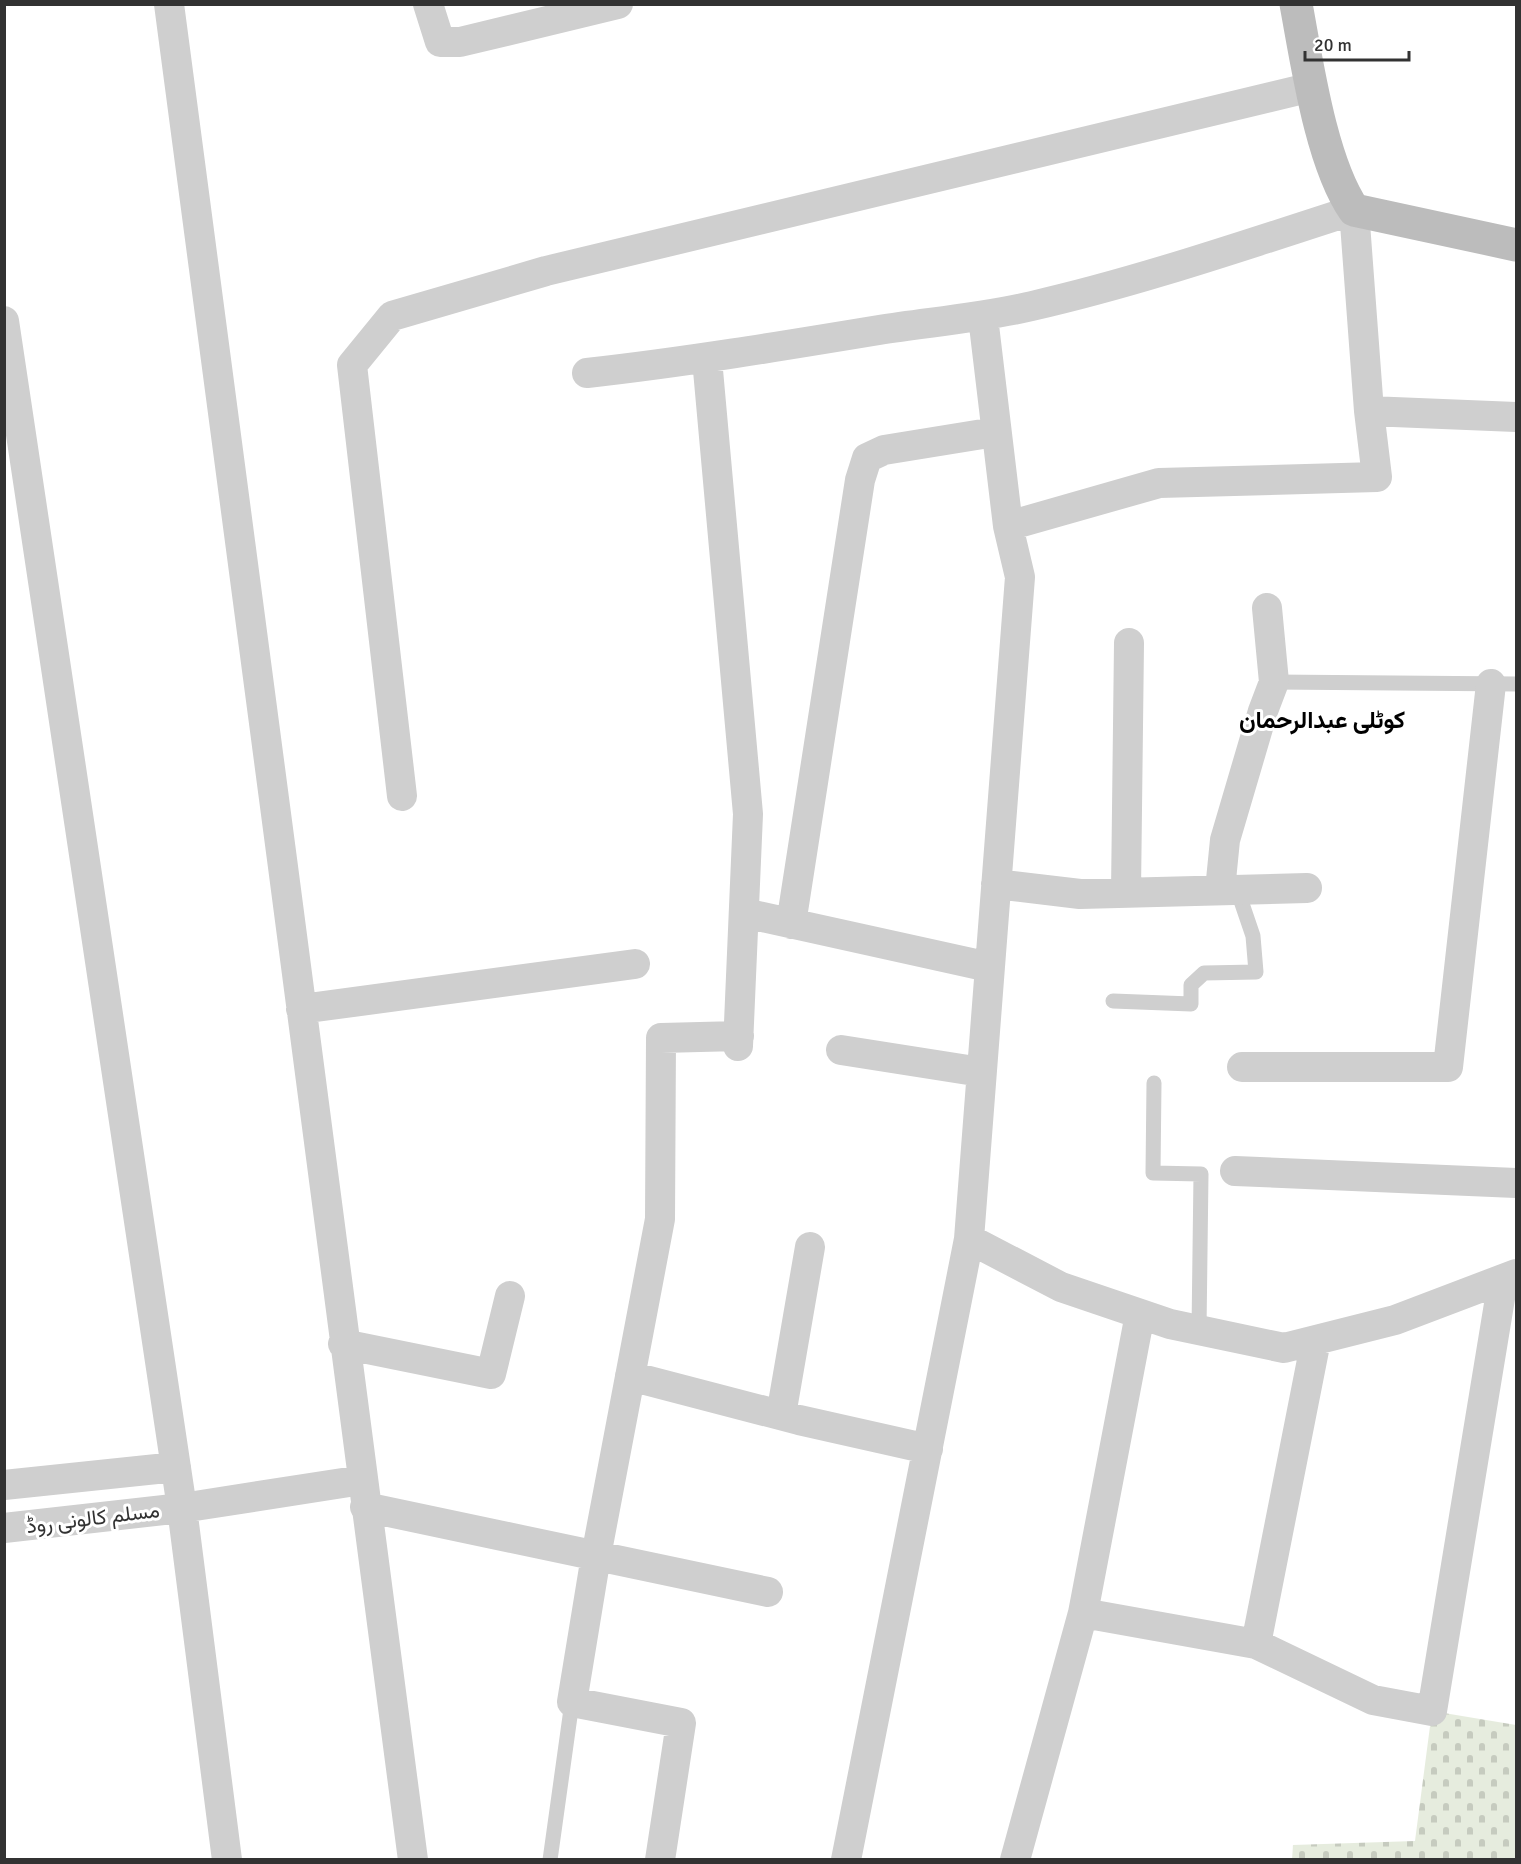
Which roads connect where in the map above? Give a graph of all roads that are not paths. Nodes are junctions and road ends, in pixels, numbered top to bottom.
1 (170, 4) edge
2 (428, 4) edge
3 (618, 4) edge
4 (1296, 4) edge
5 (1312, 87) junction
6 (1354, 210) junction
7 (1516, 245) edge
8 (983, 317) junction
9 (4, 321) edge
10 (707, 359) junction
11 (587, 373) dead end
12 (1369, 411) junction
13 (1516, 417) edge
14 (995, 432) junction
15 (1008, 526) junction
16 (1267, 608) dead end
17 (1129, 643) dead end
18 (1274, 682) junction
19 (1504, 684) edge
20 (402, 796) dead end
21 (996, 884) junction
22 (1307, 888) dead end
23 (1228, 890) junction
24 (1126, 892) junction
25 (744, 913) junction
26 (791, 924) junction
27 (635, 963) dead end
28 (989, 967) junction
29 (1113, 1001) dead end
30 (301, 1009) junction
31 (841, 1050) dead end
32 (1242, 1067) dead end
33 (981, 1072) junction
34 (1154, 1083) dead end
35 (1235, 1171) dead end
36 (1516, 1183) edge
37 (969, 1239) junction
38 (810, 1246) dead end
39 (1510, 1277) edge
40 (510, 1296) dead end
41 (1140, 1314) junction
42 (1199, 1330) junction
43 (1316, 1340) junction
44 (343, 1344) junction
45 (630, 1376) junction
46 (781, 1415) junction
47 (927, 1449) junction
48 (176, 1467) junction
49 (4, 1485) edge
50 (363, 1494) junction
51 (182, 1508) junction
52 (4, 1528) edge
53 (596, 1556) junction
54 (768, 1592) dead end
55 (1083, 1613) junction
56 (1256, 1644) junction
57 (572, 1702) junction
58 (227, 1860) edge
59 (413, 1860) edge
60 (550, 1860) edge
61 (660, 1860) edge
62 (846, 1860) edge
63 (1015, 1860) edge

1 - 30 street
2 - 3 street
4 - 5 street
5 - 6 street
5 - 20 street
6 - 7 street
6 - 8 street
6 - 12 street
8 - 10 street
8 - 14 street
9 - 48 street
10 - 11 street
10 - 25 street
12 - 13 street
12 - 15 street
14 - 15 street
14 - 26 street
15 - 21 street
16 - 18 street
17 - 24 street
18 - 19 lane
18 - 23 street
19 - 32 street
21 - 24 street
21 - 28 street
22 - 23 street
23 - 24 street
23 - 29 lane
25 - 26 street
25 - 45 street
26 - 28 street
27 - 30 street
28 - 33 street
30 - 44 street
31 - 33 street
33 - 37 street
34 - 42 lane
35 - 36 street
37 - 41 street
37 - 47 street
38 - 46 street
39 - 43 street
39 - 56 street
40 - 44 street
41 - 42 street
41 - 55 street
42 - 43 street
43 - 56 street
44 - 50 street
45 - 46 street
45 - 53 street
46 - 47 street
47 - 62 street
48 - 49 street, مسلم کالونی روڈ
48 - 51 street
50 - 51 street, مسلم کالونی روڈ
50 - 53 street
50 - 59 street
51 - 52 street, مسلم کالونی روڈ
51 - 58 street
53 - 54 street
53 - 57 street
55 - 56 street
55 - 63 street
57 - 60 lane
57 - 61 street

